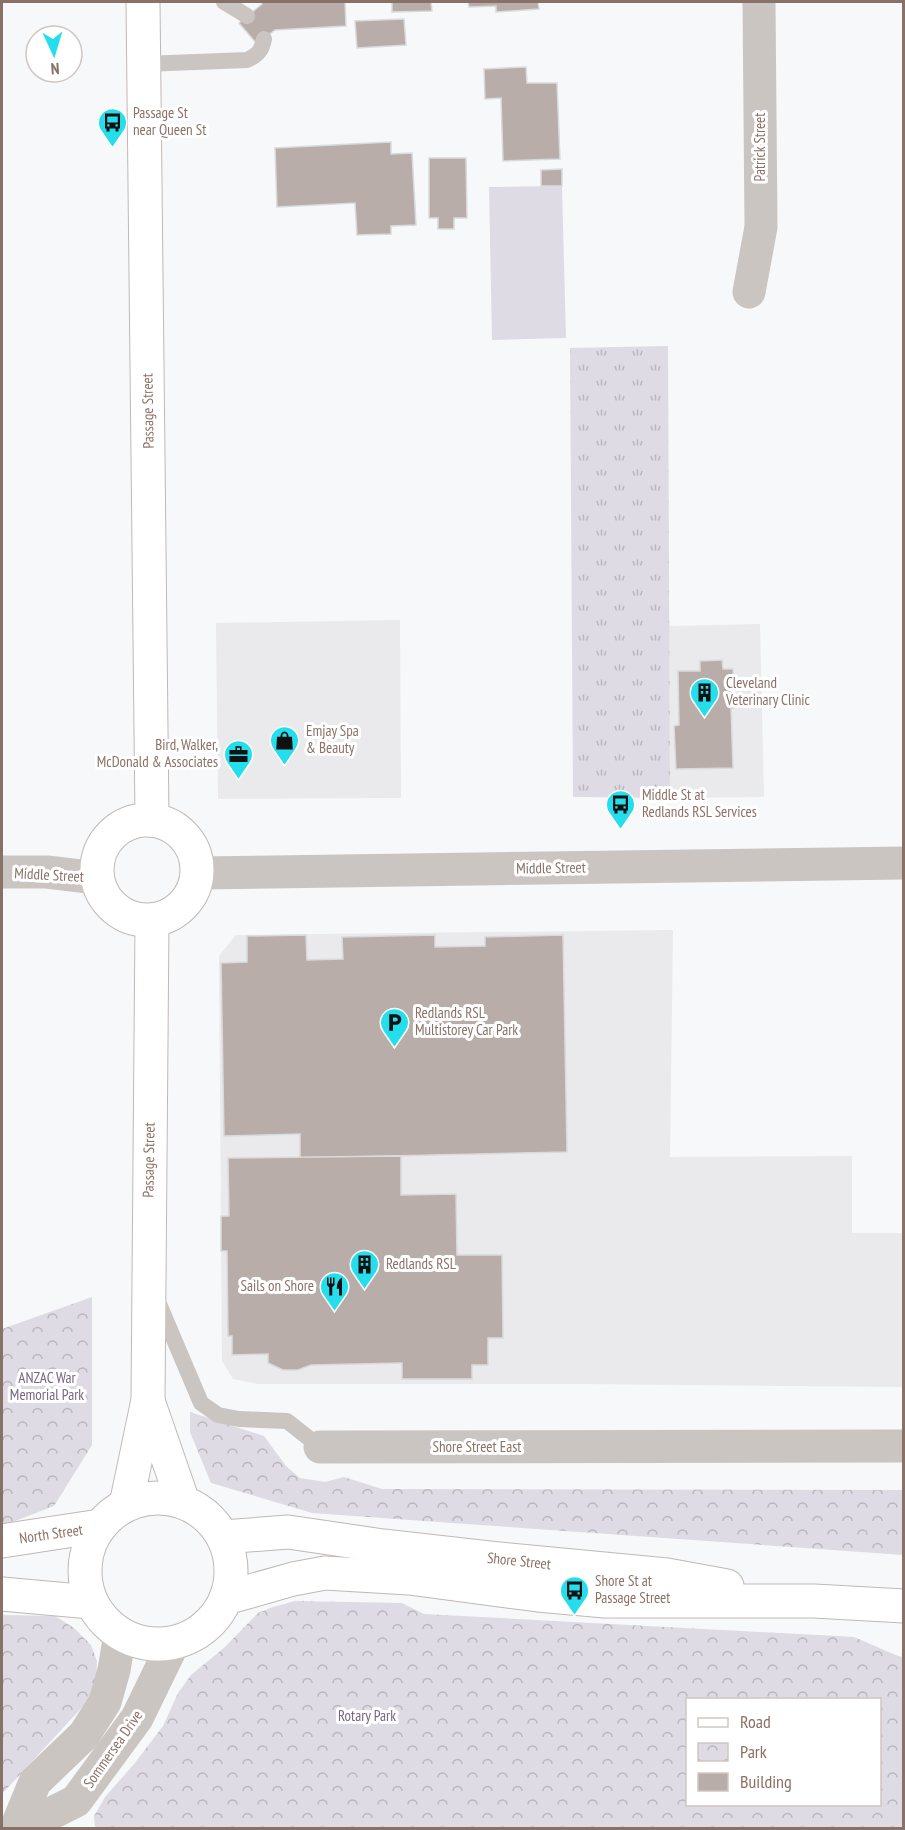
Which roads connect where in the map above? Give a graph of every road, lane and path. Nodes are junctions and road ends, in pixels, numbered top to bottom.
1 (143, 2) edge
2 (224, 2) edge
3 (759, 2) edge
4 (247, 16) dead end
5 (264, 39) dead end
6 (144, 64) junction
7 (749, 292) dead end
8 (152, 820) junction
9 (903, 863) edge
10 (2, 872) edge
11 (198, 873) junction
12 (97, 878) junction
13 (152, 921) junction
14 (148, 1277) junction
15 (148, 1400) junction
16 (903, 1446) edge
17 (320, 1447) joint
18 (183, 1502) junction
19 (126, 1505) junction
20 (100, 1526) junction
21 (223, 1537) junction
22 (2, 1541) edge
23 (2, 1594) edge
24 (226, 1598) junction
25 (814, 1601) junction
26 (91, 1602) junction
27 (903, 1606) edge
28 (120, 1634) junction
29 (174, 1642) junction
30 (16, 1828) edge
31 (22, 1828) edge

1 - 6 main road, Passage Street
2 - 4 lane
3 - 7 street, Patrick Street
5 - 6 lane
6 - 8 main road, Passage Street
8 - 11 main road
8 - 12 main road
9 - 11 street, Middle Street
10 - 12 street, Middle Street
11 - 13 main road
12 - 13 main road
13 - 14 main road, Passage Street
14 - 15 main road, Passage Street
14 - 17 lane, Shore Street East
15 - 18 main road, Passage Street
15 - 19 main road, Passage Street
16 - 17 street, Shore Street East
18 - 19 main road
18 - 21 main road
19 - 20 main road
20 - 22 main road, North Street
20 - 26 main road
21 - 24 main road
21 - 25 main road, Shore Street
23 - 26 main road
24 - 25 main road, Shore Street
24 - 29 main road
25 - 27 main road, Shore Street
26 - 28 main road
28 - 29 main road
28 - 30 street
29 - 31 street, Sommersea Drive

